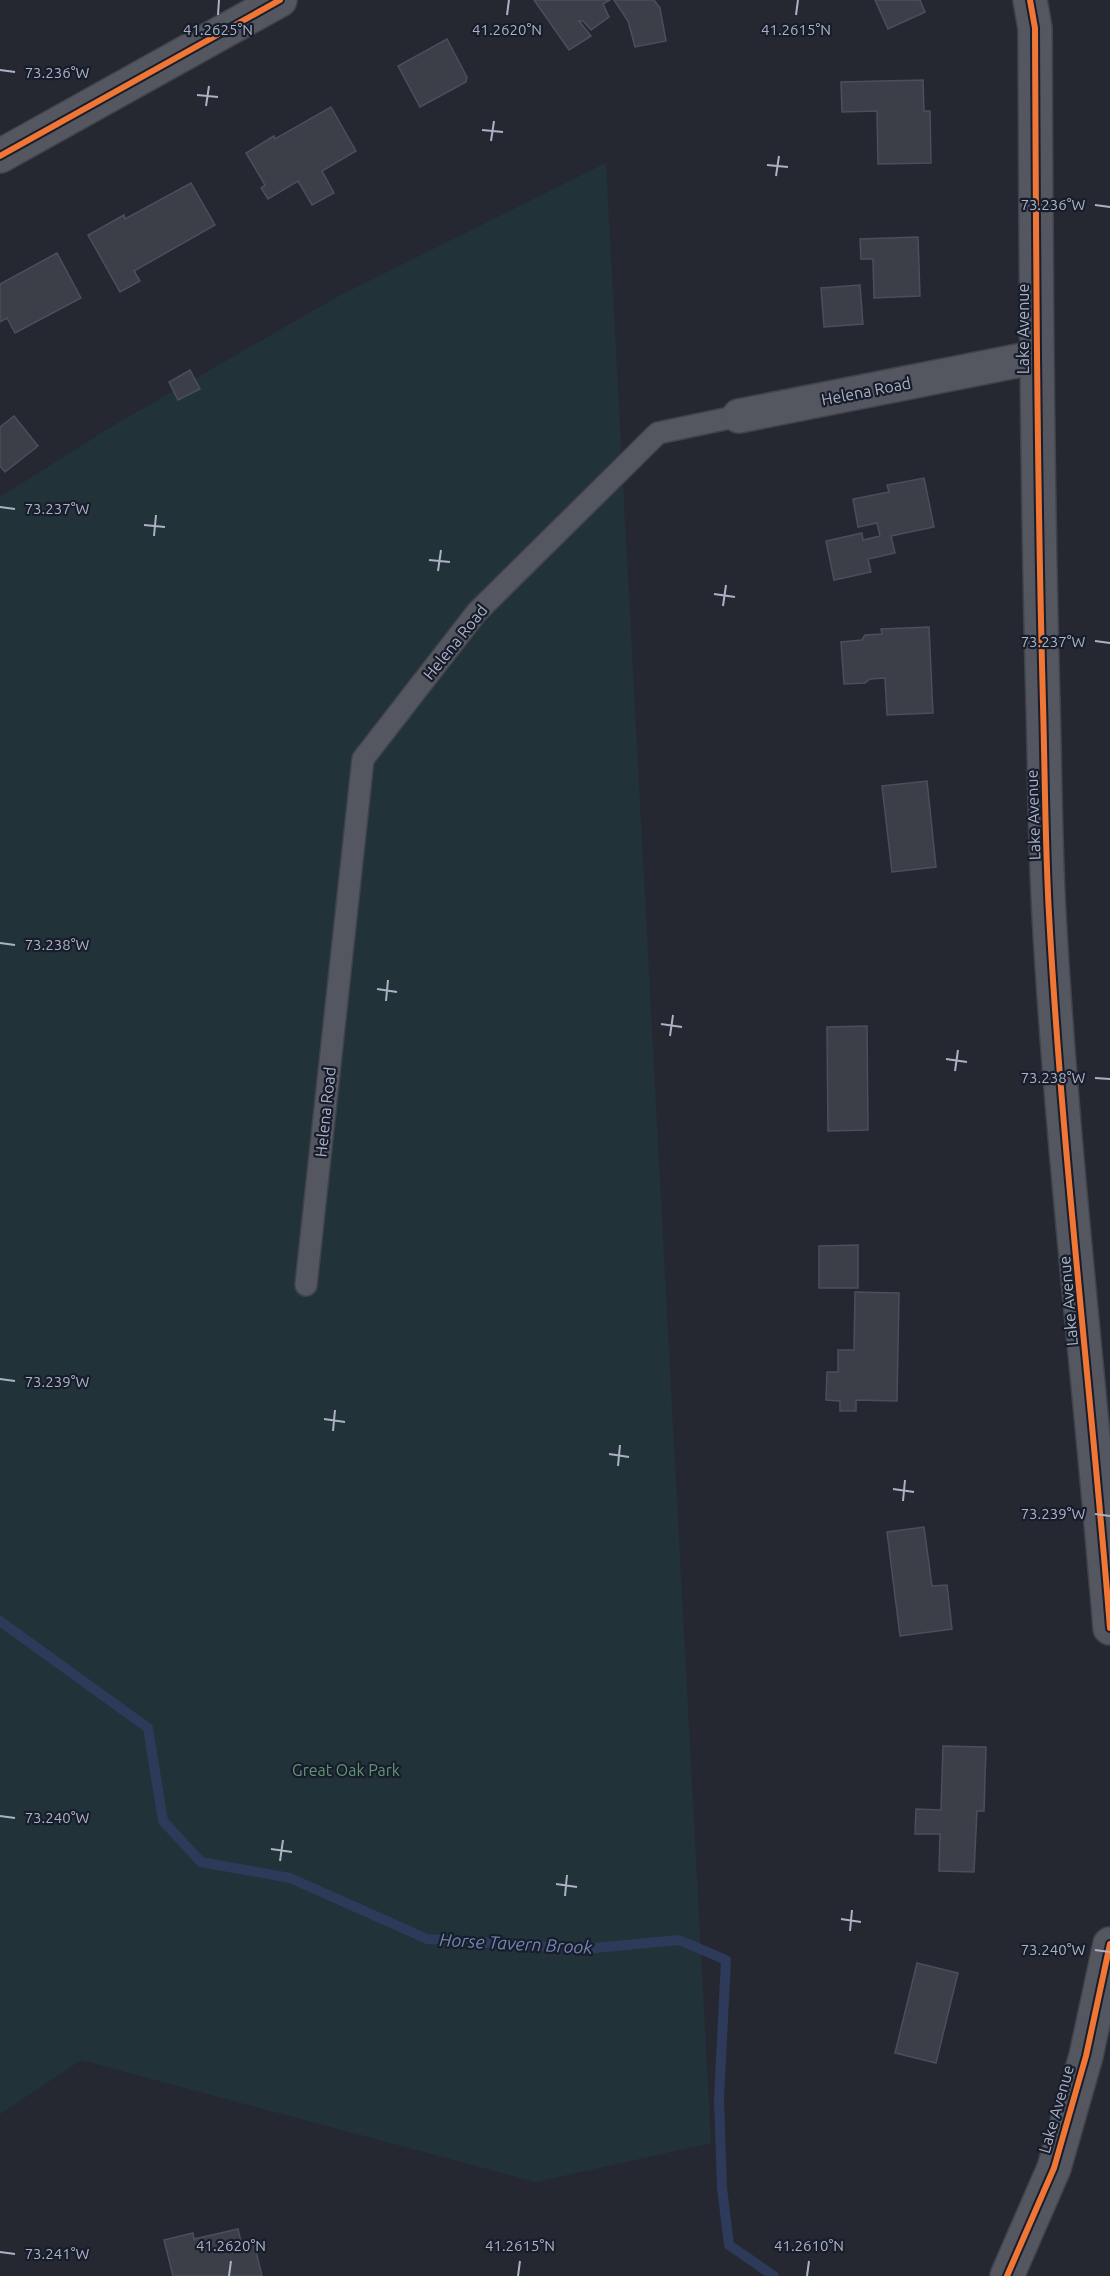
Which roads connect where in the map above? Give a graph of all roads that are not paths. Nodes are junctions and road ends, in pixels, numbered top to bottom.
1 (280, 0) edge
2 (1030, 0) edge
3 (0, 156) edge
4 (1037, 357) junction
5 (739, 416) joint
6 (306, 1285) dead end
7 (1110, 1628) edge
8 (1110, 1946) edge
9 (1007, 2276) edge

1 - 3 street
2 - 4 street, Lake Avenue
4 - 5 street, Helena Road
4 - 7 street, Lake Avenue
5 - 6 lane, Helena Road
8 - 9 street, Lake Avenue

